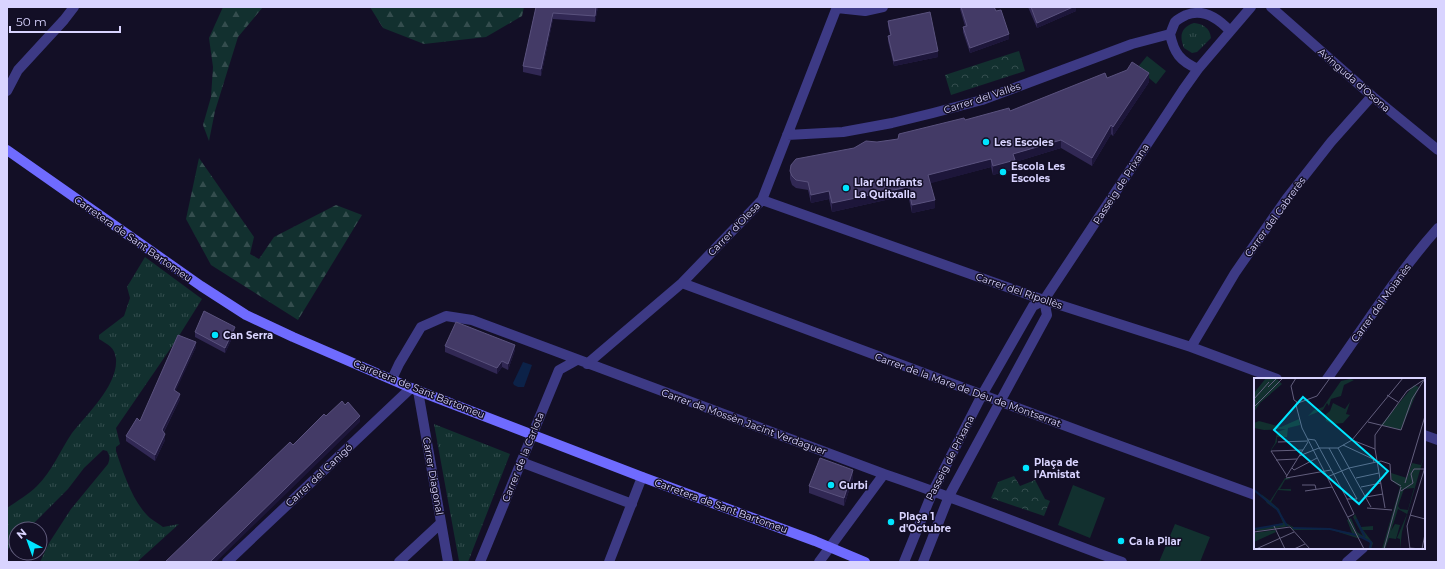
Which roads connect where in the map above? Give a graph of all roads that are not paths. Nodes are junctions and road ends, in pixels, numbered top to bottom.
1 (74, 7) edge
2 (837, 7) edge
3 (883, 7) edge
4 (1251, 7) edge
5 (1271, 7) edge
6 (1230, 31) junction
7 (1170, 34) junction
8 (1198, 69) junction
9 (18, 70) junction
10 (7, 75) edge
11 (7, 91) edge
12 (1372, 96) junction
13 (787, 135) junction
14 (7, 150) edge
15 (1438, 150) edge
16 (762, 200) junction
17 (1438, 228) edge
18 (682, 283) junction
19 (1044, 300) junction
20 (1191, 347) junction
21 (577, 360) junction
22 (587, 364) junction
23 (1275, 378) edge
24 (1328, 378) edge
25 (392, 379) junction
26 (415, 389) junction
27 (982, 395) junction
28 (1000, 401) junction
29 (532, 434) junction
30 (1425, 435) edge
31 (1438, 440) edge
32 (521, 462) junction
33 (884, 474) junction
34 (642, 478) junction
35 (933, 491) junction
36 (1254, 495) edge
37 (949, 496) junction
38 (632, 504) junction
39 (441, 523) junction
40 (830, 548) junction
41 (1362, 549) edge
42 (227, 562) edge
43 (399, 562) edge
44 (448, 562) edge
45 (480, 562) edge
46 (609, 562) edge
47 (819, 562) edge
48 (865, 562) edge
49 (904, 562) edge
50 (923, 562) edge
51 (1122, 562) edge
52 (1347, 562) edge

1 - 9 street
2 - 3 street
2 - 13 street, Carrer d'Olesa
4 - 6 street
5 - 12 street, Avinguda d'Osona
6 - 7 street
6 - 8 street
7 - 8 street
7 - 13 street, Carrer del Vallès
8 - 19 street, Passeig de Prixana
9 - 10 street
9 - 11 street
12 - 15 street, Avinguda d'Osona
12 - 20 street, Carrer del Cabrerès
13 - 16 street, Carrer d'Olesa
14 - 25 street, Carretera de Sant Bartomeu
16 - 18 street, Carrer d'Olesa
16 - 19 street, Carrer del Ripollès
17 - 24 street, Carrer del Moianès
18 - 22 street, Carrer d'Olesa
18 - 27 street, Carrer de la Mare de Déu de Montserrat
19 - 20 street, Carrer del Ripollès
19 - 27 street, Passeig de Prixana
19 - 28 street, Passeig de Prixana
20 - 23 street, Carrer del Ripollès
21 - 22 street, Carrer de Mossèn Jacint Verdaguer
21 - 25 street, Carrer de Mossèn Jacint Verdaguer
21 - 29 street, Carrer de la Carlota
22 - 33 street, Carrer de Mossèn Jacint Verdaguer
25 - 26 street, Carretera de Sant Bartomeu
26 - 29 street, Carretera de Sant Bartomeu
26 - 39 street, Carrer Diagonal
26 - 42 street, Carrer del Canigó
27 - 28 street, Carrer de la Mare de Déu de Montserrat
27 - 35 street, Passeig de Prixana
28 - 36 street, Carrer de la Mare de Déu de Montserrat
28 - 37 street, Passeig de Prixana
29 - 32 street, Carrer de la Carlota
29 - 34 street, Carretera de Sant Bartomeu
30 - 31 street
32 - 38 street
32 - 45 street, Carrer de la Carlota
33 - 35 street, Carrer de Mossèn Jacint Verdaguer
33 - 40 street
34 - 38 street
34 - 40 street, Carretera de Sant Bartomeu
35 - 37 street, Carrer de Mossèn Jacint Verdaguer
35 - 49 street, Passeig de Prixana
37 - 50 street, Passeig de Prixana
37 - 51 street, Carrer de Mossèn Jacint Verdaguer
38 - 46 street
39 - 43 street
39 - 44 street, Carrer Diagonal
40 - 47 street
40 - 48 street, Carretera de Sant Bartomeu
41 - 52 street

